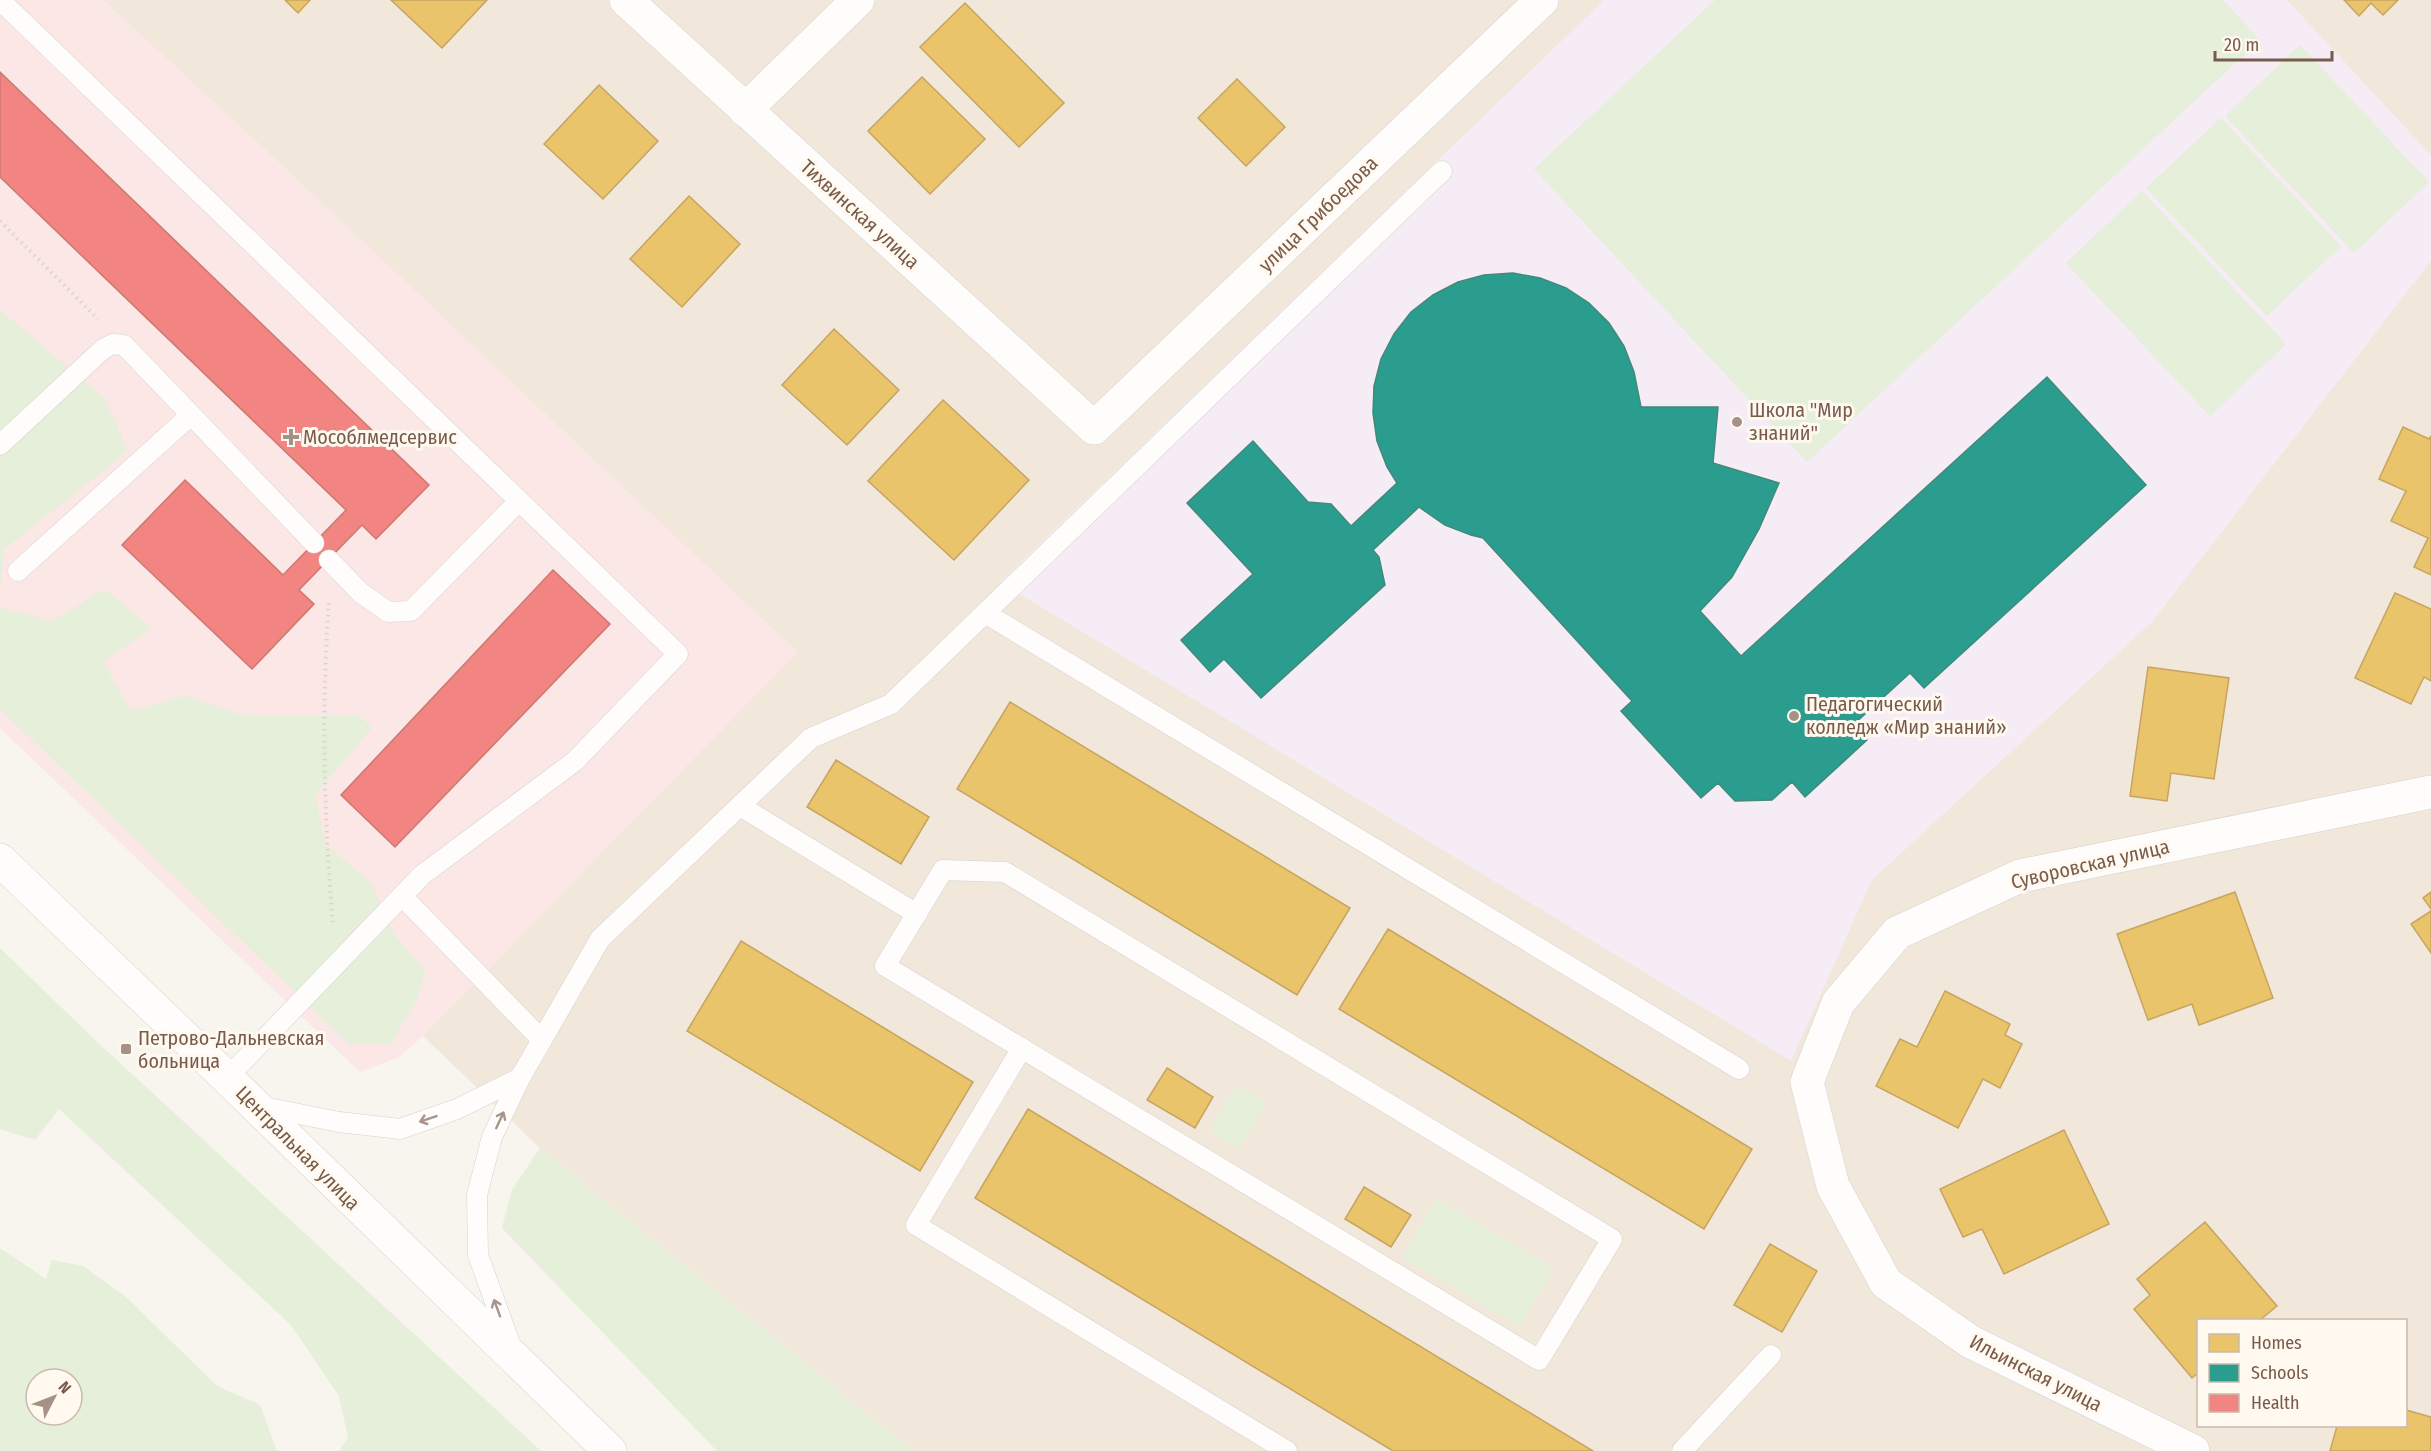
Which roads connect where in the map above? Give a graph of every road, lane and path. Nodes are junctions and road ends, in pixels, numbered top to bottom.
1 (0, 0) edge
2 (626, 0) edge
3 (858, 0) edge
4 (1542, 0) edge
5 (745, 110) junction
6 (1442, 171) dead end
7 (0, 220) edge
8 (124, 345) junction
9 (191, 415) junction
10 (1094, 428) joint
11 (0, 445) edge
12 (519, 501) junction
13 (314, 543) dead end
14 (331, 562) joint
15 (18, 571) dead end
16 (985, 613) junction
17 (2431, 792) edge
18 (740, 806) junction
19 (0, 860) edge
20 (402, 896) junction
21 (917, 914) junction
22 (336, 964) junction
23 (542, 1040) junction
24 (1022, 1048) junction
25 (1739, 1069) dead end
26 (227, 1078) junction
27 (520, 1078) junction
28 (253, 1104) junction
29 (1886, 1283) joint
30 (1771, 1355) dead end
31 (517, 1363) junction
32 (610, 1451) edge
33 (1287, 1451) edge
34 (1682, 1451) edge
35 (2193, 1451) edge

1 - 12 lane
2 - 5 street, Тихвинская улица
3 - 5 street
4 - 10 street, улица Грибоедова
5 - 10 street, Тихвинская улица
6 - 16 lane
7 - 8 path
8 - 9 lane
8 - 11 lane
9 - 13 lane
9 - 15 lane
12 - 14 lane
12 - 20 lane
14 - 22 path
16 - 18 lane
16 - 25 lane
17 - 29 street, Суворовская улица
18 - 21 lane
18 - 23 lane
19 - 26 street, Центральная улица
20 - 22 lane
20 - 23 lane
21 - 24 lane
21 - 24 lane
22 - 26 lane
23 - 27 lane
24 - 33 lane
26 - 28 street, Центральная улица
27 -> 28 lane
31 -> 27 lane
28 - 31 street, Центральная улица
29 - 35 street, Ильинская улица
30 - 34 lane
31 - 32 street, Центральная улица

